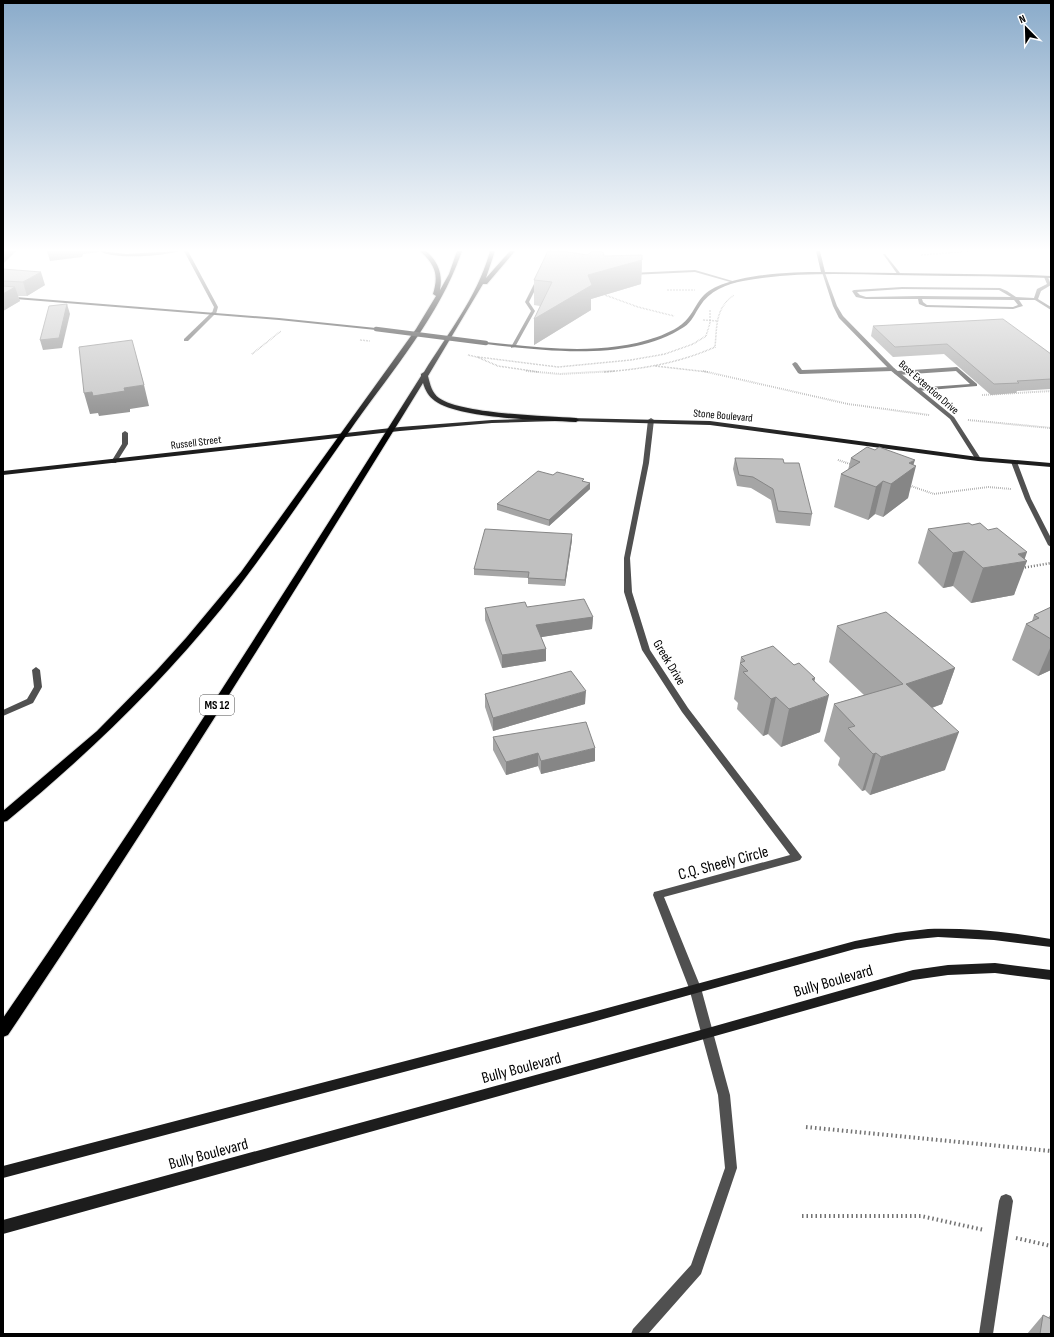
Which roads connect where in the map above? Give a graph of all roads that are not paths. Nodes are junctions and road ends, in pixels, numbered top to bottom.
1 (214, 313) edge
2 (218, 313) edge
3 (429, 313) edge
4 (463, 313) edge
5 (532, 313) edge
6 (693, 313) edge
7 (839, 313) edge
8 (186, 340) dead end
9 (513, 347) junction
10 (795, 364) dead end
11 (892, 369) junction
12 (897, 373) junction
13 (424, 374) junction
14 (917, 390) junction
15 (576, 420) junction
16 (651, 420) junction
17 (391, 429) junction
18 (125, 433) dead end
19 (343, 435) junction
20 (978, 459) junction
21 (114, 462) junction
22 (1014, 462) junction
23 (1051, 465) edge
24 (3, 473) edge
25 (1051, 545) edge
26 (36, 670) dead end
27 (3, 713) edge
28 (3, 818) edge
29 (797, 857) joint
30 (1051, 943) edge
31 (1051, 976) edge
32 (695, 988) junction
33 (3, 1030) edge
34 (708, 1034) junction
35 (3, 1172) edge
36 (1006, 1201) dead end
37 (3, 1226) edge
38 (638, 1334) edge
39 (986, 1334) edge

1 - 8 street
2 - 9 street, bridge
3 - 19 main road
4 - 13 main road, MS 12
5 - 9 street
6 - 9 street
7 - 11 street, Bost Extention Drive
10 - 11 street
11 - 12 street, Bost Extention Drive
12 - 14 street, Bost Extention Drive
12 - 14 street
13 - 15 main road
13 - 17 main road, MS 12
14 - 20 street, Bost Extention Drive
15 - 16 street, Stone Boulevard
15 - 17 street, Stone Boulevard
16 - 20 street, Stone Boulevard
16 - 29 street, Greek Drive
17 - 19 street, Russell Street
17 - 33 main road, MS 12
18 - 21 street
19 - 21 street, Russell Street
19 - 28 main road
20 - 22 street, Stone Boulevard
21 - 24 street, Russell Street
22 - 23 street, Stone Boulevard
22 - 25 street
26 - 27 street
29 - 32 street, C.Q. Sheely Circle
30 - 32 street, Bully Boulevard
31 - 34 street, Bully Boulevard
32 - 34 street
32 - 35 street, Bully Boulevard
34 - 37 street, Bully Boulevard
34 - 38 street
36 - 39 street

